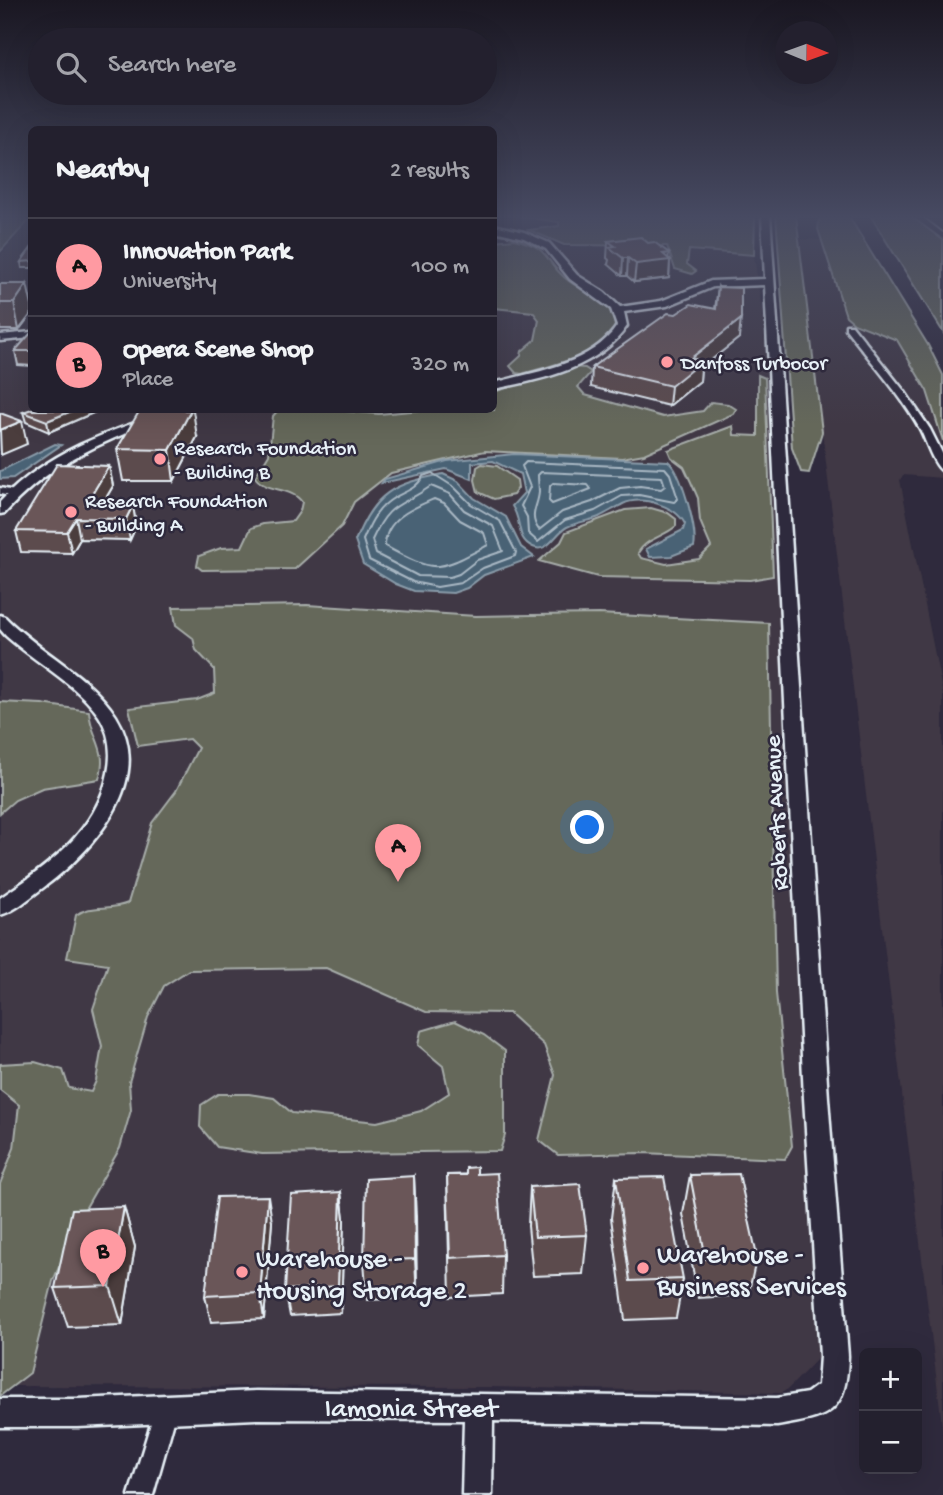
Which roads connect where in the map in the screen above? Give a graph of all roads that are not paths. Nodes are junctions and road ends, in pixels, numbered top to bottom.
1 (587, 285) edge
2 (709, 285) edge
3 (769, 285) edge
4 (618, 310) junction
5 (849, 327) dead end
6 (28, 335) edge
7 (0, 338) edge
8 (497, 385) edge
9 (173, 413) edge
10 (943, 468) edge
11 (0, 491) edge
12 (15, 494) junction
13 (0, 510) edge
14 (0, 620) edge
15 (0, 908) edge
16 (820, 1402) joint
17 (479, 1406) junction
18 (166, 1410) junction
19 (0, 1413) edge
20 (141, 1495) edge
21 (477, 1495) edge

1 - 4 street
2 - 4 street
3 - 16 street, Roberts Avenue
4 - 8 street
5 - 10 street
6 - 7 street
9 - 12 street
11 - 12 street
12 - 13 street
14 - 15 street
16 - 17 street, Iamonia Street
17 - 18 street, Iamonia Street
17 - 21 street
18 - 19 street, Iamonia Street
18 - 20 street

